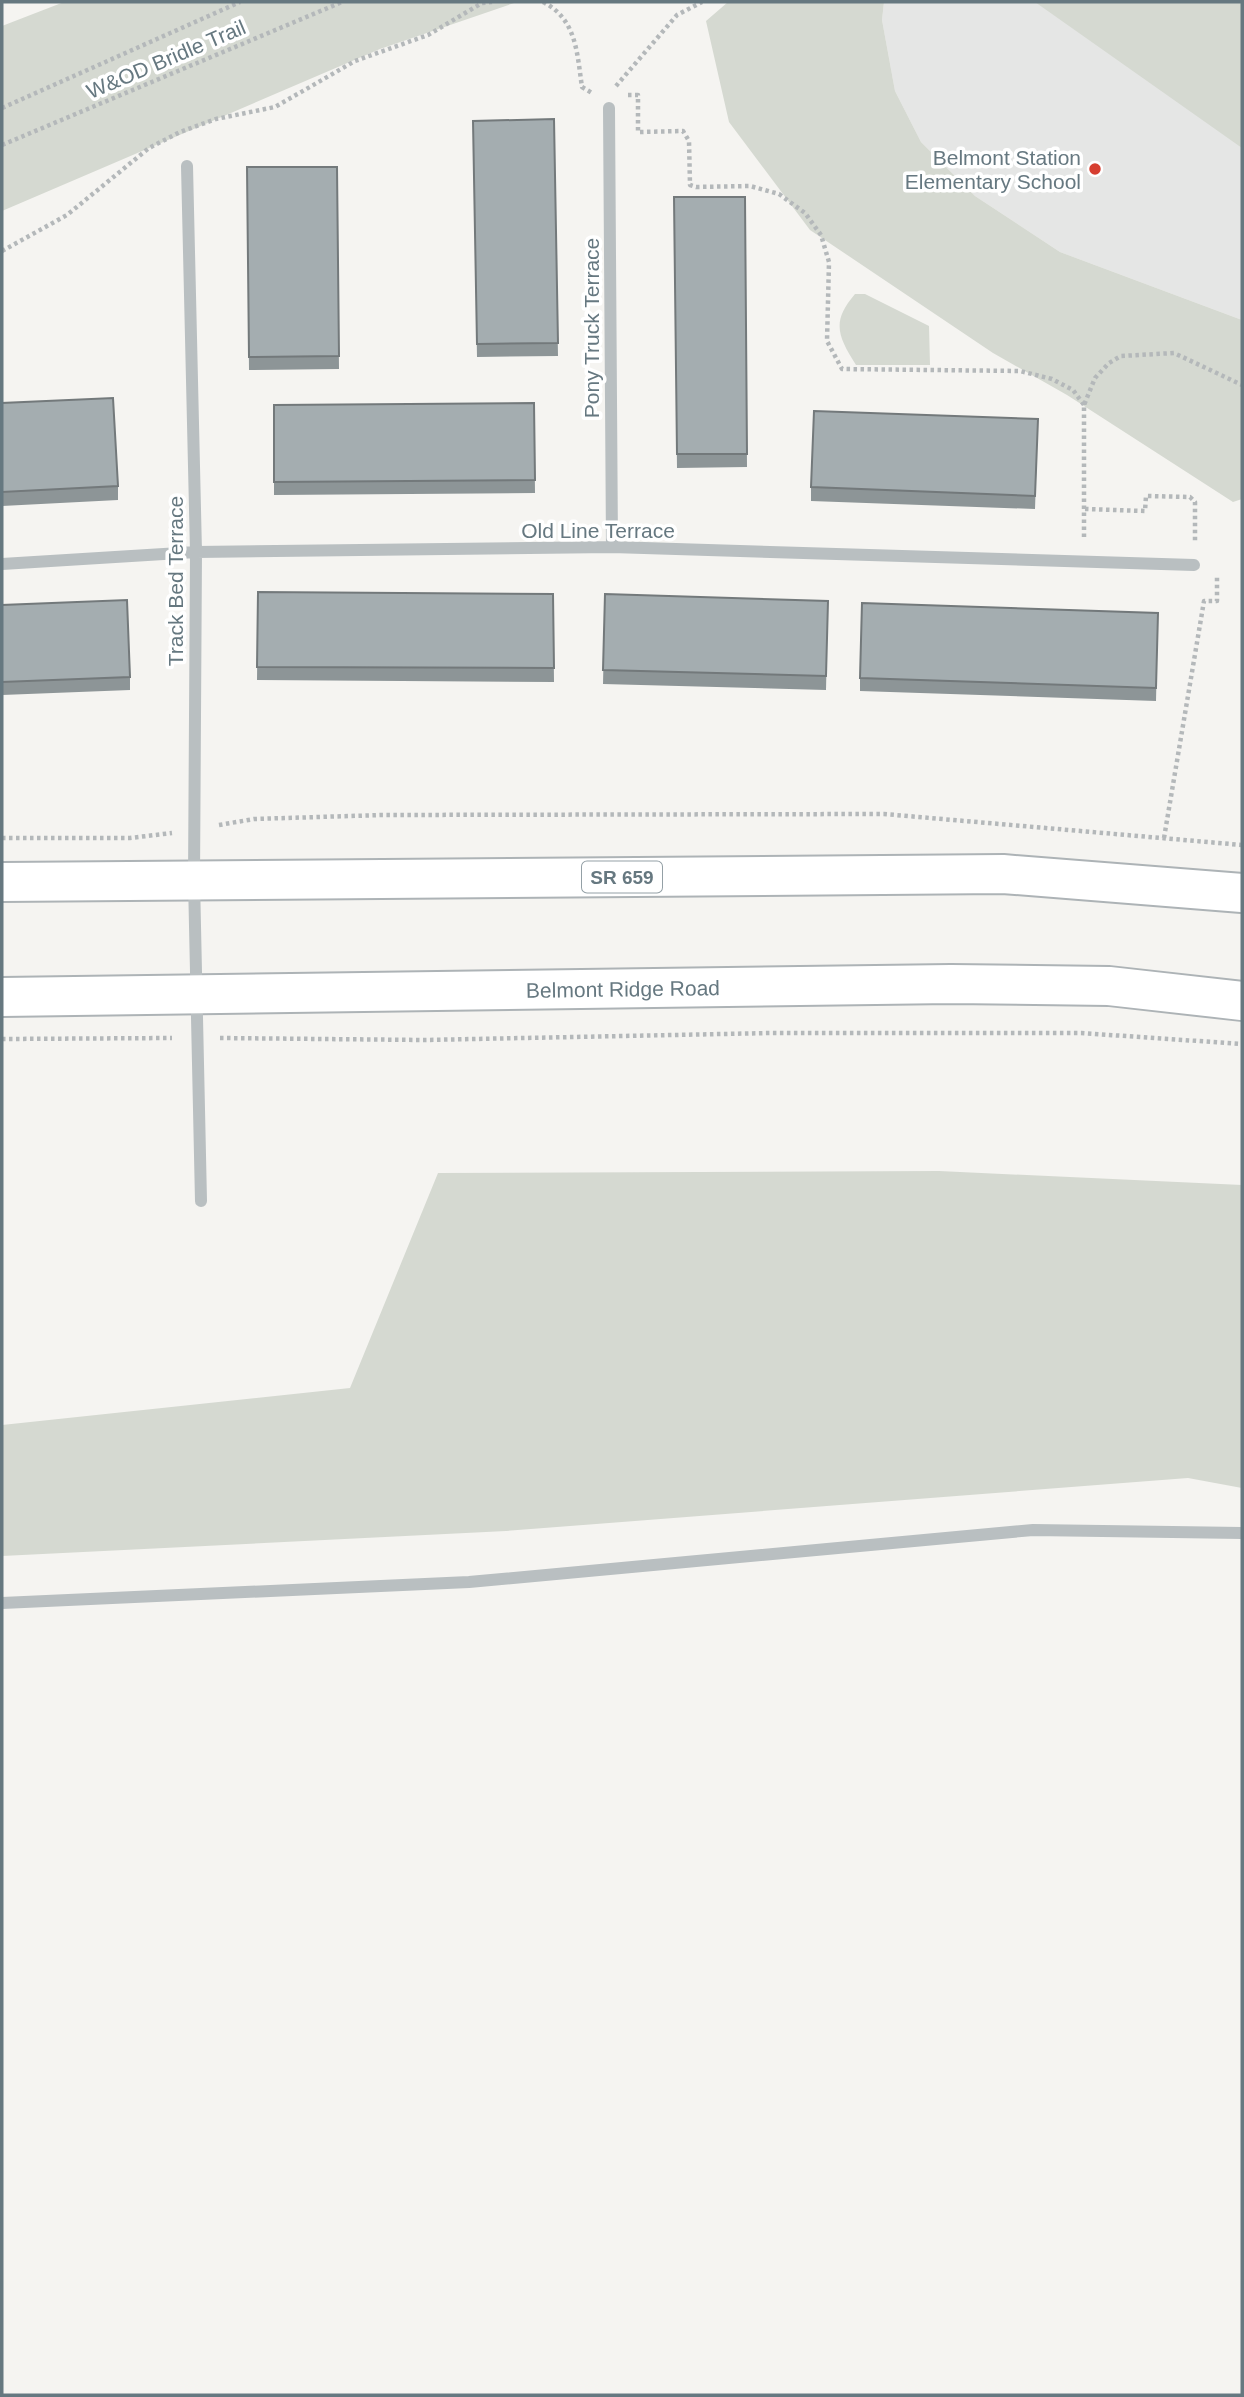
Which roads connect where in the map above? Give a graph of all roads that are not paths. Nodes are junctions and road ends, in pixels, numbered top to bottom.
1 (609, 108) dead end
2 (187, 166) dead end
3 (611, 547) junction
4 (195, 552) junction
5 (2, 564) edge
6 (1194, 565) dead end
7 (194, 880) junction
8 (2, 882) edge
9 (1242, 893) edge
10 (198, 995) junction
11 (2, 997) edge
12 (1242, 1001) edge
13 (201, 1201) dead end
14 (1242, 1533) edge
15 (2, 1603) edge

1 - 3 street, Pony Truck Terrace
2 - 4 street, Track Bed Terrace
3 - 4 street, Old Line Terrace
3 - 6 street, Old Line Terrace
4 - 5 street, Old Line Terrace
4 - 7 street, Track Bed Terrace
7 - 8 main road, SR 659
7 - 9 main road, SR 659
7 - 10 street, Track Bed Terrace
10 - 11 main road, Belmont Ridge Road
10 - 12 main road, Belmont Ridge Road
10 - 13 street, Track Bed Terrace
14 - 15 street

